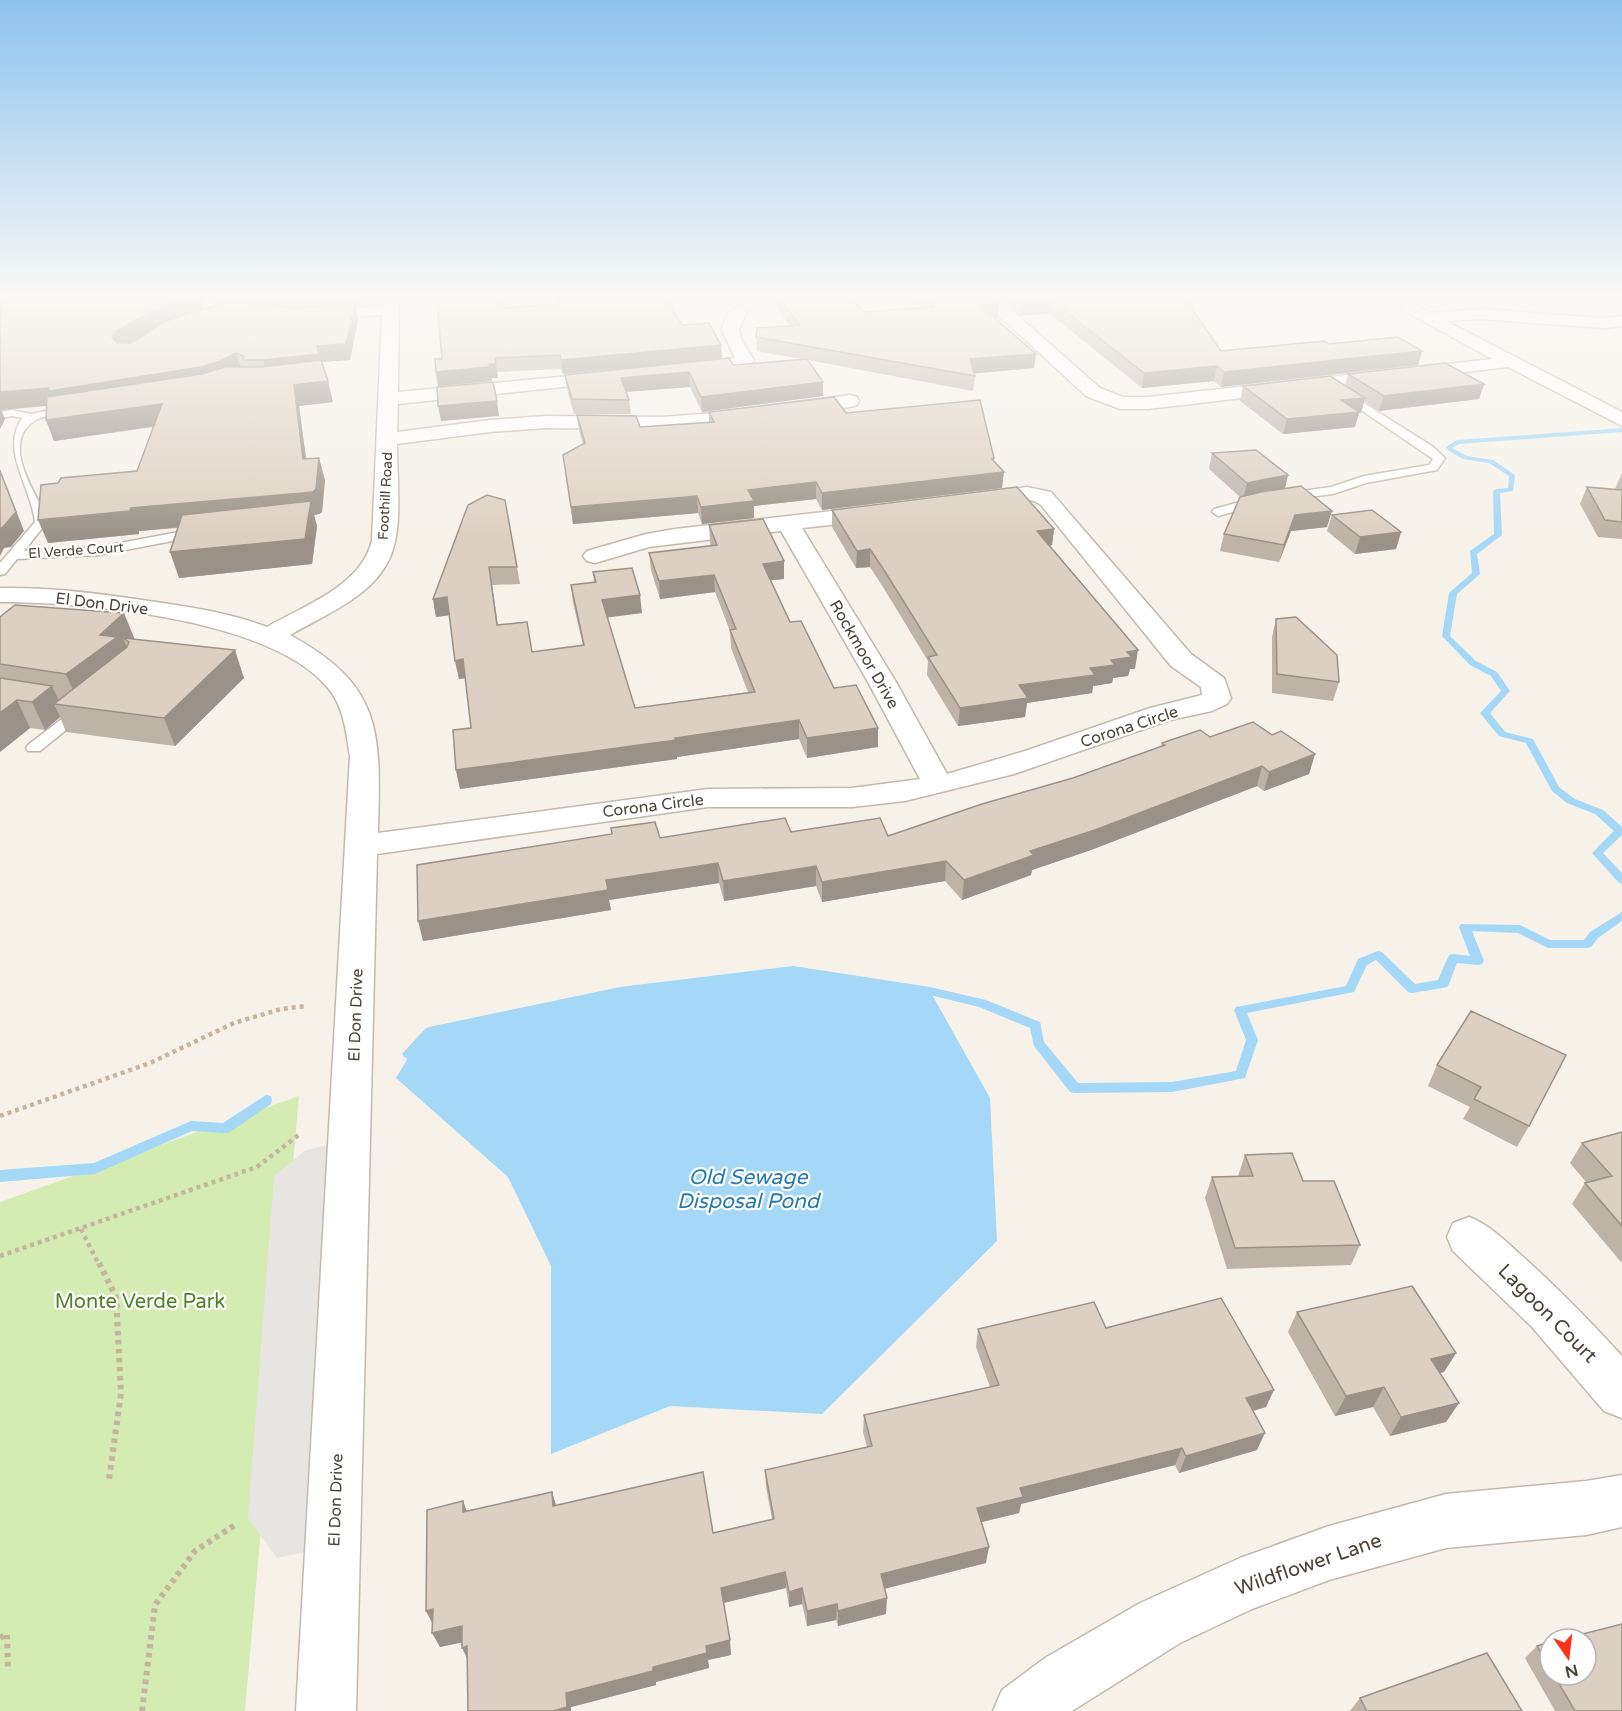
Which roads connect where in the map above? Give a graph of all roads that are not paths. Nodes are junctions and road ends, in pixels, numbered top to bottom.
1 (389, 379) edge
2 (593, 379) edge
3 (1078, 379) edge
4 (1362, 379) edge
5 (1542, 379) edge
6 (1326, 383) junction
7 (389, 399) junction
8 (850, 402) dead end
9 (77, 408) edge
10 (0, 415) edge
11 (31, 417) junction
12 (1622, 420) edge
13 (388, 439) junction
14 (954, 504) edge
15 (895, 511) edge
16 (1218, 512) dead end
17 (789, 524) junction
18 (218, 530) edge
19 (15, 555) junction
20 (595, 556) dead end
21 (0, 571) edge
22 (0, 595) edge
23 (271, 636) junction
24 (62, 706) edge
25 (34, 748) dead end
26 (938, 785) junction
27 (361, 846) junction
28 (1468, 1238) dead end
29 (1622, 1394) edge
30 (1622, 1501) edge
31 (326, 1711) edge
32 (1023, 1711) edge

1 - 7 street, Foothill Road
2 - 7 street
3 - 6 street
4 - 6 street
5 - 12 street
6 - 16 lane
7 - 13 street, Foothill Road
8 - 13 street
9 - 11 lane
10 - 11 lane
11 - 19 lane
13 - 23 street, Foothill Road
14 - 26 street, Corona Circle
15 - 17 street
17 - 20 street
17 - 26 street, Rockmoor Drive
18 - 19 lane, El Verde Court
19 - 21 lane
22 - 23 street, El Don Drive
23 - 27 street, El Don Drive
24 - 25 lane
26 - 27 street, Corona Circle
27 - 31 street, El Don Drive
28 - 29 street, Lagoon Court
30 - 32 street, Wildflower Lane

